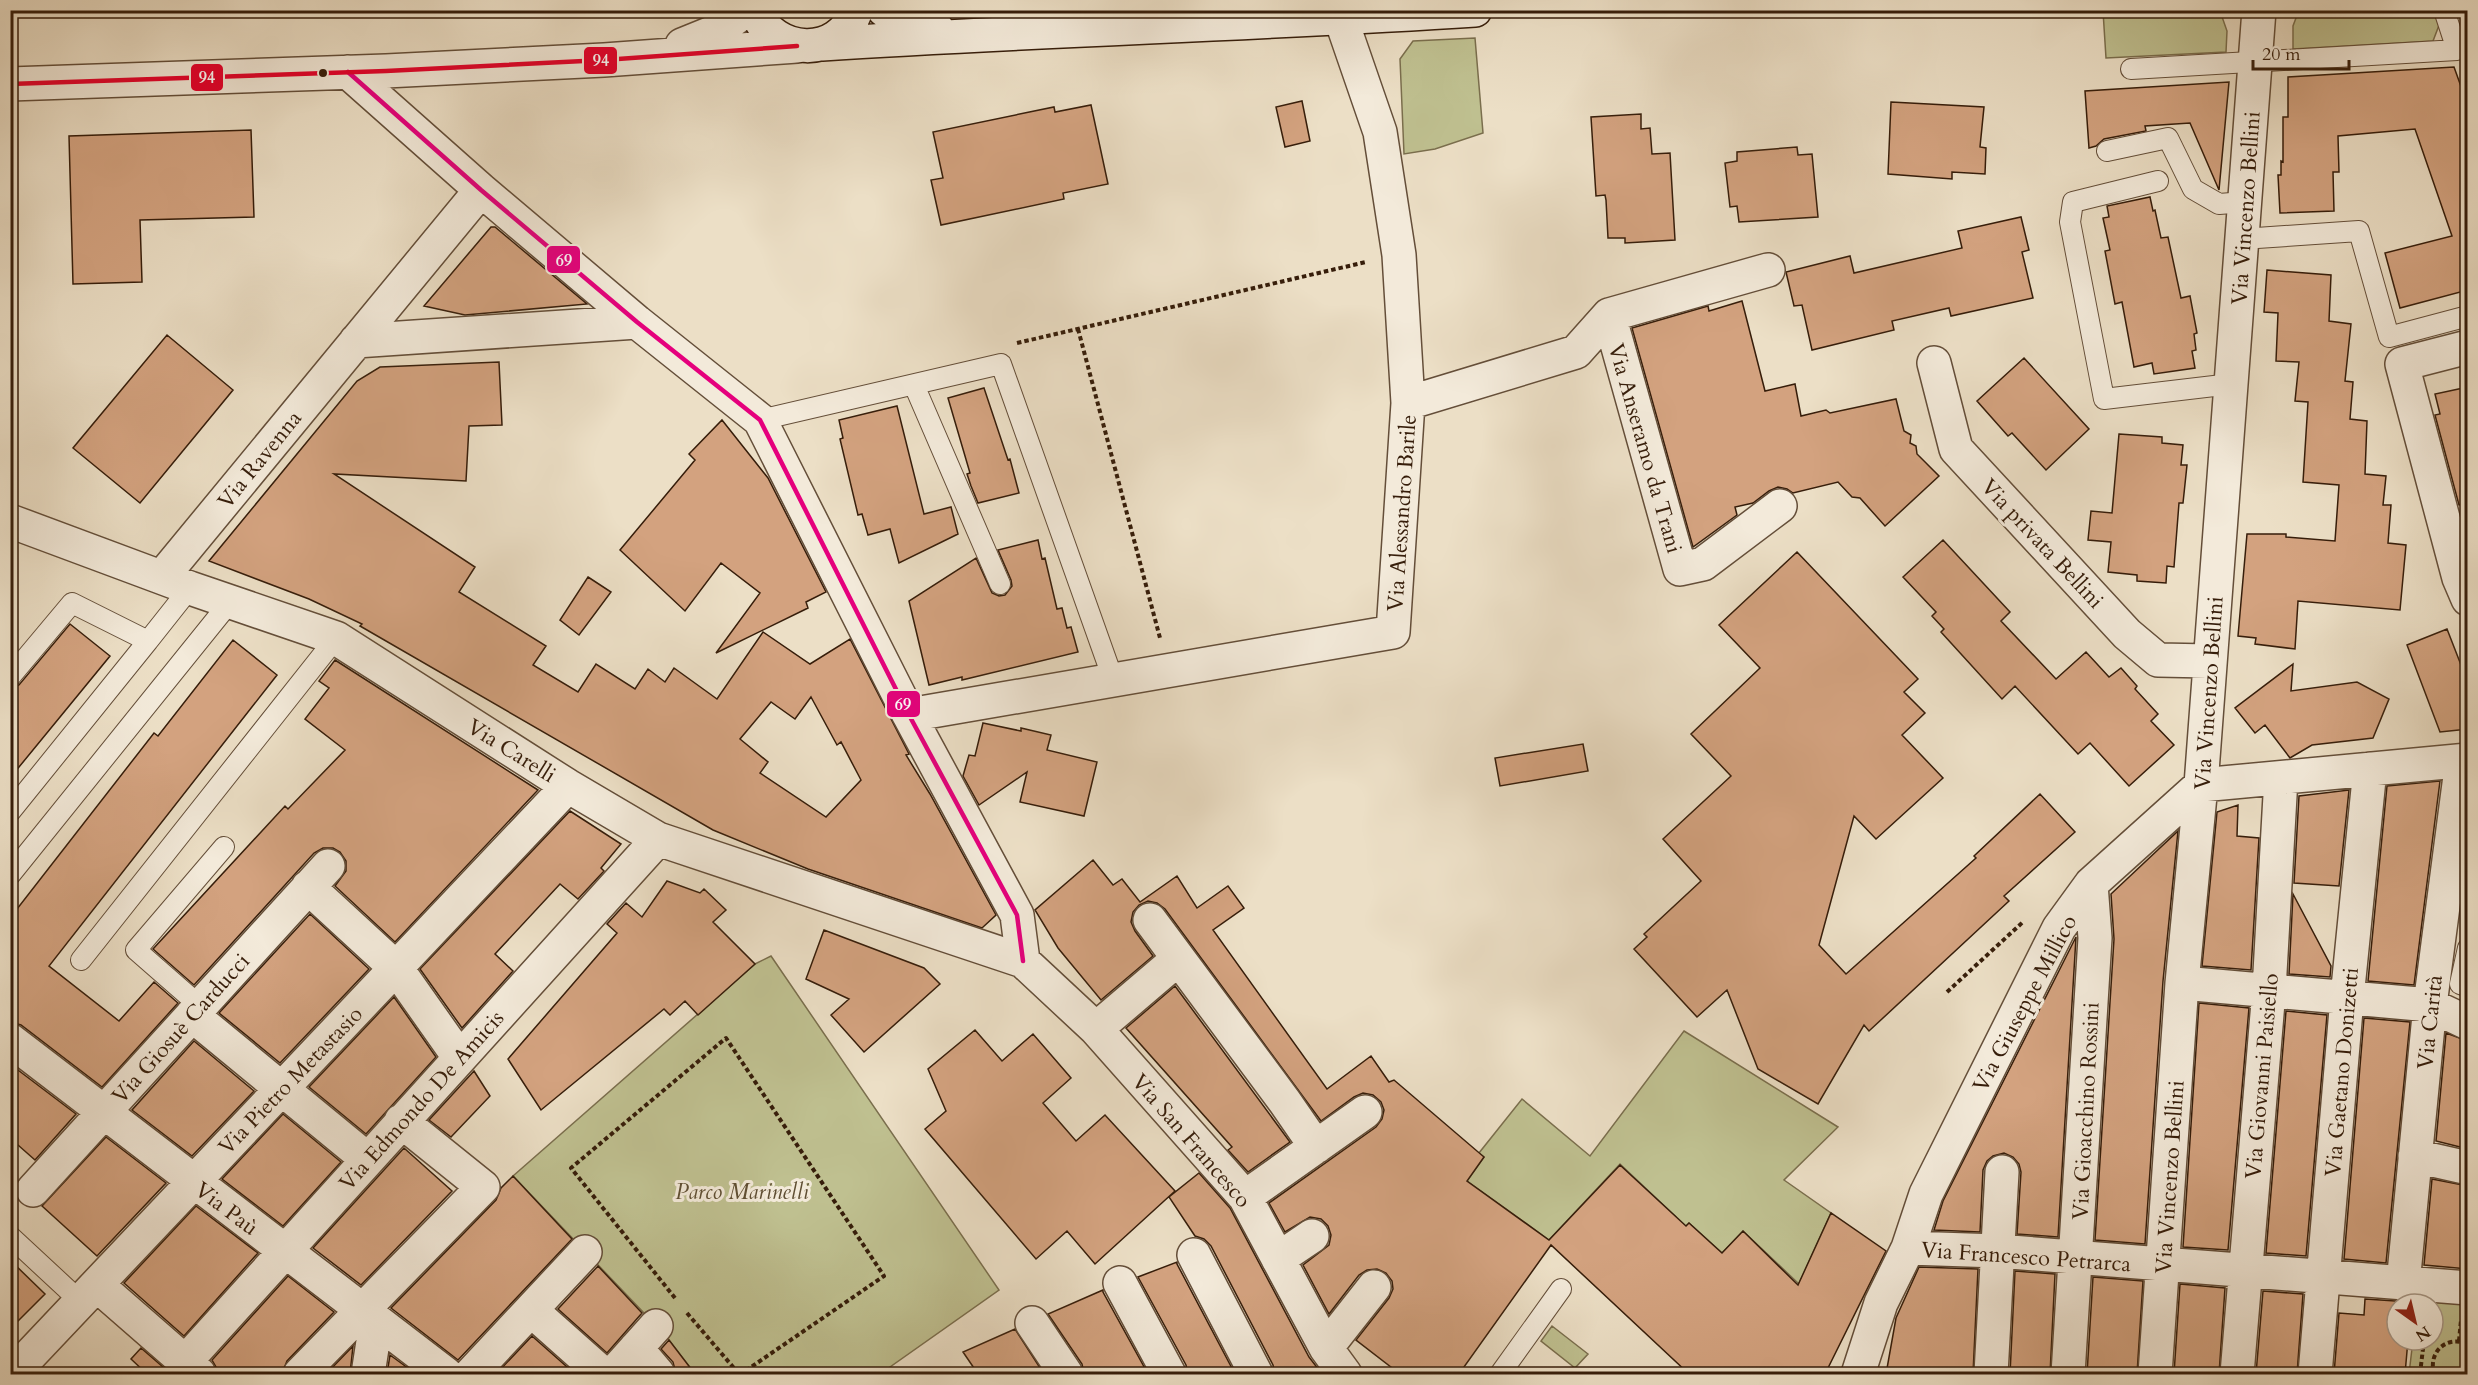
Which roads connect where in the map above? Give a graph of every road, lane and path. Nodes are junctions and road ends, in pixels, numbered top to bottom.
1 (746, 10) edge
2 (755, 10) edge
3 (856, 10) edge
4 (884, 10) edge
5 (1475, 10) edge
6 (2259, 10) edge
7 (2444, 10) edge
8 (1341, 19) junction
9 (971, 34) junction
10 (809, 45) junction
11 (621, 59) junction
12 (2256, 61) junction
13 (2132, 69) dead end
14 (348, 72) junction
15 (10, 84) edge
16 (2107, 151) dead end
17 (2158, 181) dead end
18 (481, 190) junction
19 (2245, 202) junction
20 (2242, 239) junction
21 (1399, 255) junction
22 (1768, 270) dead end
23 (1609, 315) junction
24 (2468, 316) edge
25 (637, 322) junction
26 (1078, 328) junction
27 (356, 341) junction
28 (2468, 347) edge
29 (1934, 363) dead end
30 (1001, 364) junction
31 (2231, 384) junction
32 (914, 385) junction
33 (1408, 403) junction
34 (760, 420) junction
35 (1780, 506) dead end
36 (10, 521) edge
37 (176, 582) junction
38 (1000, 584) dead end
39 (2465, 584) edge
40 (230, 602) junction
41 (336, 638) junction
42 (148, 640) junction
43 (2210, 661) junction
44 (1168, 670) junction
45 (10, 677) edge
46 (1113, 679) junction
47 (909, 715) junction
48 (2465, 761) edge
49 (2370, 769) junction
50 (2281, 778) junction
51 (2201, 785) junction
52 (568, 786) junction
53 (10, 812) edge
54 (658, 839) junction
55 (224, 847) dead end
56 (10, 874) edge
57 (2091, 884) junction
58 (1150, 920) dead end
59 (2468, 948) edge
60 (1178, 959) junction
61 (81, 960) dead end
62 (1023, 962) junction
63 (397, 969) junction
64 (2182, 983) junction
65 (2468, 987) edge
66 (2268, 990) junction
67 (2347, 998) junction
68 (2430, 1005) junction
69 (196, 1011) junction
70 (2468, 1023) edge
71 (1096, 1029) junction
72 (10, 1040) edge
73 (459, 1057) junction
74 (280, 1088) junction
75 (104, 1112) junction
76 (1365, 1112) dead end
77 (401, 1121) junction
78 (1316, 1147) junction
79 (2415, 1156) junction
80 (367, 1159) junction
81 (2468, 1168) edge
82 (2002, 1172) dead end
83 (193, 1182) junction
84 (33, 1190) dead end
85 (1245, 1197) junction
86 (10, 1236) edge
87 (1312, 1236) dead end
88 (1908, 1248) junction
89 (284, 1251) junction
90 (1998, 1251) junction
91 (585, 1252) dead end
92 (1194, 1255) dead end
93 (2076, 1257) junction
94 (1278, 1259) junction
95 (2163, 1265) junction
96 (2245, 1271) junction
97 (2324, 1278) junction
98 (1120, 1284) dead end
99 (2403, 1284) junction
100 (1374, 1287) dead end
101 (2468, 1288) edge
102 (1561, 1289) dead end
103 (89, 1294) junction
104 (531, 1310) junction
105 (370, 1317) junction
106 (1032, 1323) dead end
107 (2468, 1344) edge
108 (2423, 1352) edge
109 (1335, 1361) edge
110 (2421, 1367) junction
111 (192, 1368) edge
112 (2432, 1368) junction
113 (12, 1374) edge
114 (300, 1374) edge
115 (368, 1374) edge
116 (446, 1374) edge
117 (471, 1374) edge
118 (603, 1374) edge
119 (613, 1374) edge
120 (658, 1374) edge
121 (740, 1374) edge
122 (1066, 1374) edge
123 (1168, 1374) edge
124 (1256, 1374) edge
125 (1500, 1374) edge
126 (1858, 1374) edge
127 (1991, 1374) edge
128 (2068, 1374) edge
129 (2155, 1374) edge
130 (2237, 1374) edge
131 (2315, 1374) edge
132 (2420, 1374) edge
133 (2434, 1374) edge

1 - 11 street
2 - 10 street
3 - 10 street
4 - 9 street
5 - 8 street
6 - 12 street, Via Vincenzo Bellini
7 - 12 lane
8 - 9 street
8 - 21 street, Via Alessandro Barile
9 - 10 street
10 - 11 street
11 - 14 street
12 - 13 lane
12 - 19 street, Via Vincenzo Bellini
14 - 15 street
14 - 18 street
16 - 19 lane
17 - 31 lane
18 - 25 street
18 - 27 street, Via Ravenna
19 - 20 street, Via Vincenzo Bellini
20 - 24 lane
20 - 31 street, Via Vincenzo Bellini
21 - 26 path
21 - 33 street, Via Alessandro Barile
22 - 23 street, Via Anseramo da Trani
23 - 33 street, Via Anseramo da Trani
23 - 35 street, Via Anseramo da Trani
25 - 27 street
25 - 34 street
26 - 30 path
26 - 44 path
27 - 37 street, Via Ravenna
28 - 39 street
29 - 43 street, Via privata Bellini
30 - 32 lane
30 - 46 lane
31 - 43 street, Via Vincenzo Bellini
32 - 34 lane
32 - 38 lane
33 - 44 street, Via Alessandro Barile
34 - 47 street
36 - 37 street, Via Carelli
37 - 40 street, Via Carelli
37 - 42 lane
40 - 41 street, Via Carelli
40 - 56 lane
41 - 52 street, Via Carelli
41 - 61 lane
42 - 45 lane
42 - 53 lane
43 - 51 street, Via Vincenzo Bellini
44 - 46 street, Via Alessandro Barile
46 - 47 street, Via Alessandro Barile
47 - 62 street
48 - 49 street
48 - 68 street, Via Carità
49 - 50 street
49 - 67 street, Via Gaetano Donizetti
50 - 51 street
50 - 66 street, Via Giovanni Paisiello
51 - 57 street, Via Giuseppe Millico
51 - 64 street, Via Vincenzo Bellini
52 - 54 street, Via Carelli
52 - 63 street, Via Pietro Metastasio
54 - 62 street, Via Carelli
54 - 73 street, Via Edmondo De Amicis
55 - 69 lane
57 - 88 street, Via Giuseppe Millico
57 - 93 street, Via Gioacchino Rossini
58 - 60 street
59 - 65 lane
60 - 71 street
60 - 78 street
62 - 71 street, Via San Francesco
63 - 69 street, Via Giosuè Carducci
63 - 73 street
63 - 74 street, Via Pietro Metastasio
64 - 66 street
64 - 95 street, Via Vincenzo Bellini
66 - 67 street
66 - 96 street, Via Giovanni Paisiello
67 - 68 street
67 - 97 street, Via Gaetano Donizetti
68 - 70 street
68 - 79 street, Via Carità
69 - 74 street
69 - 75 street, Via Giosuè Carducci
71 - 85 street, Via San Francesco
72 - 75 street, Via Paù
73 - 77 street, Via Edmondo De Amicis
74 - 80 street
74 - 83 street, Via Pietro Metastasio
75 - 83 street, Via Paù
75 - 84 street, Via Giosuè Carducci
76 - 78 street
77 - 80 street, Via Edmondo De Amicis
77 - 105 street
78 - 85 street
79 - 81 street
79 - 99 street, Via Carità
80 - 89 street, Via Edmondo De Amicis
82 - 90 street
83 - 89 street, Via Paù
83 - 103 street, Via Pietro Metastasio
85 - 94 street, Via San Francesco
86 - 103 lane
87 - 94 street
88 - 90 street, Via Francesco Petrarca
88 - 126 street, Via Giuseppe Millico
89 - 105 street, Via Paù
89 - 111 street, Via Edmondo De Amicis
90 - 93 street, Via Francesco Petrarca
90 - 127 street
91 - 104 street
92 - 124 street
93 - 95 street, Via Francesco Petrarca
93 - 128 street, Via Gioacchino Rossini
94 - 109 street, Via San Francesco
95 - 96 street, Via Francesco Petrarca
95 - 129 street, Via Vincenzo Bellini
96 - 97 street, Via Francesco Petrarca
96 - 130 street, Via Giovanni Paisiello
97 - 99 street, Via Francesco Petrarca
97 - 131 street, Via Gaetano Donizetti
98 - 123 street
99 - 101 street, Via Francesco Petrarca
100 - 109 street
102 - 125 lane
103 - 111 street
103 - 113 street, Via Pietro Metastasio
104 - 117 street
104 - 118 street
105 - 114 street
105 - 115 street
105 - 116 street, Via Paù
106 - 122 street
107 - 112 path
108 - 110 path
110 - 112 path
110 - 132 path
112 - 133 path
119 - 120 street
121 - 121 path

